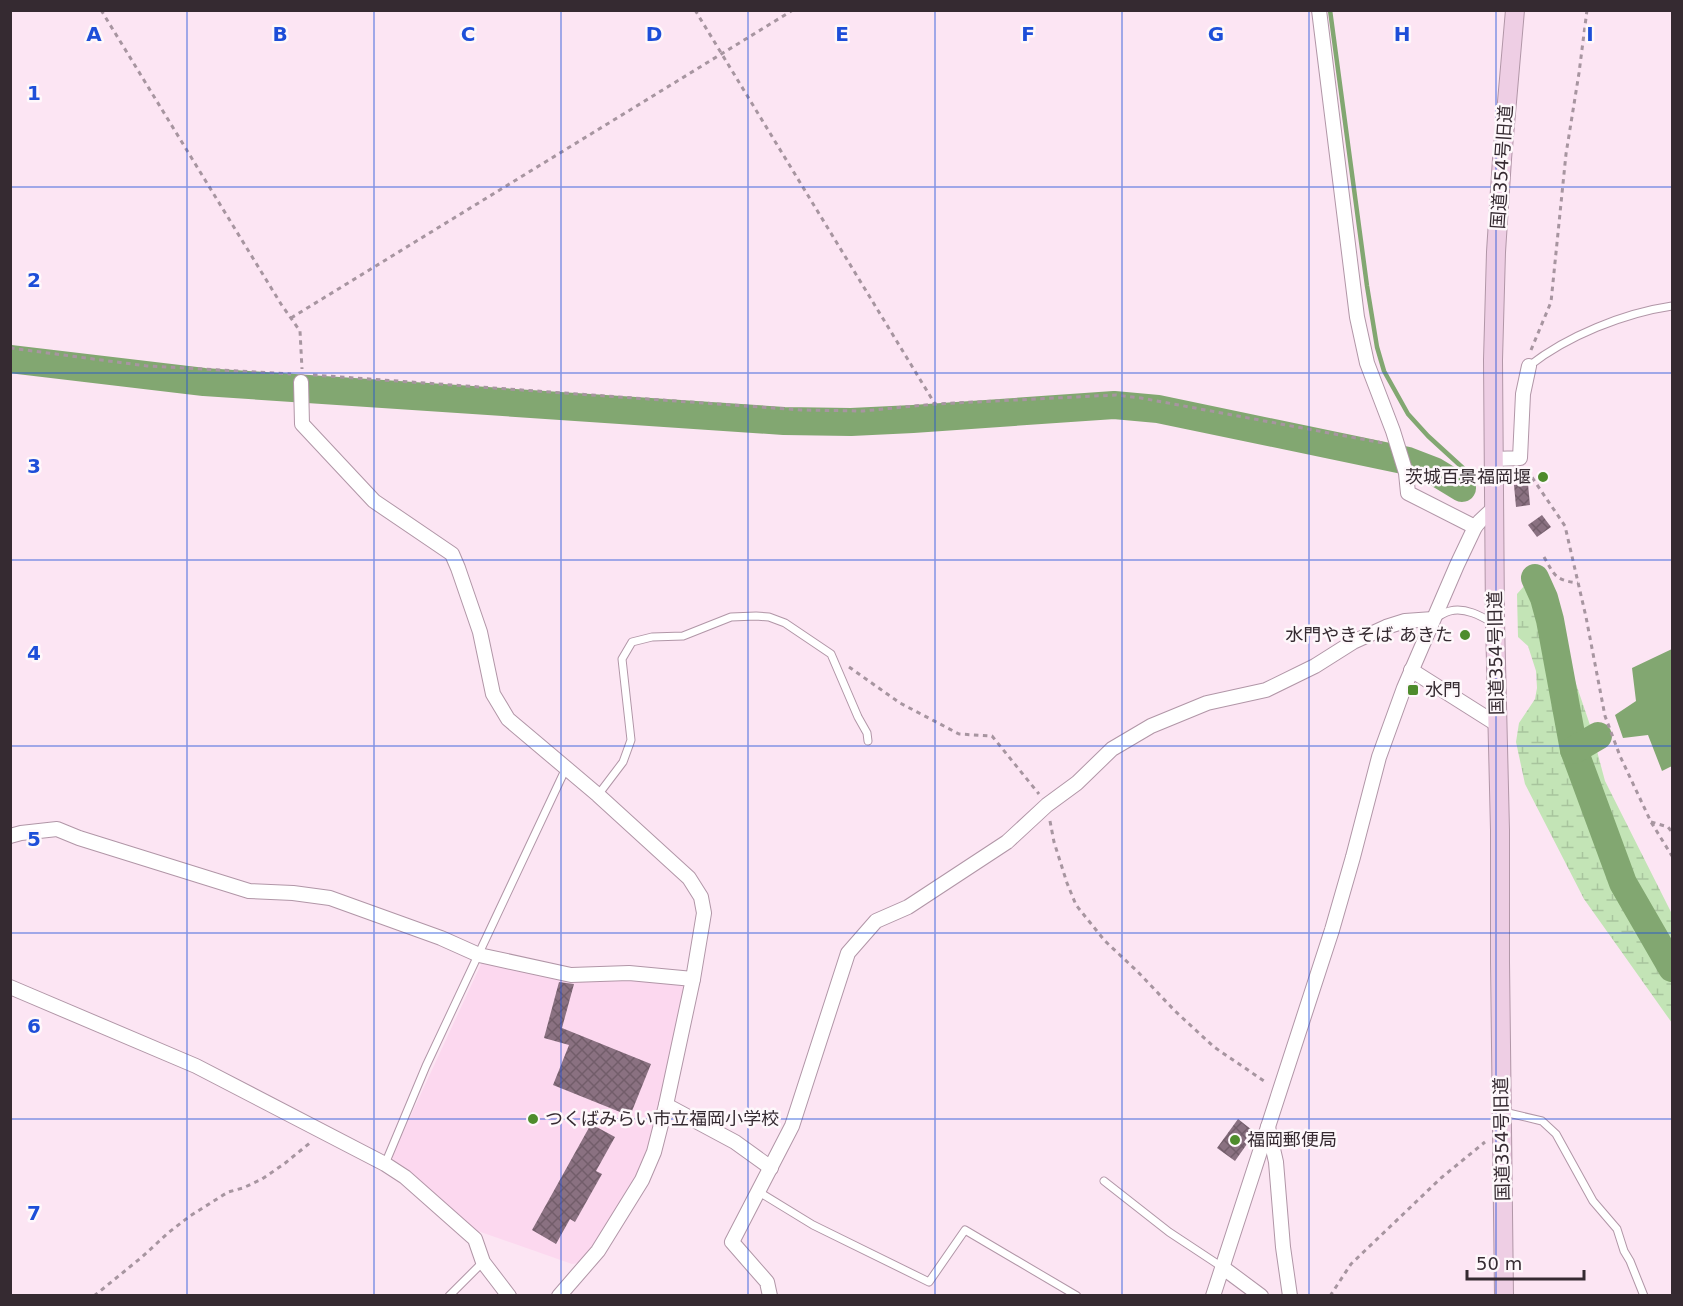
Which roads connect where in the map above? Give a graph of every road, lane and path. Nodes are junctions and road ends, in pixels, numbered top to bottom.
1 (101, 10) edge
2 (695, 10) edge
3 (793, 10) edge
4 (1319, 10) edge
5 (1515, 10) edge
6 (1587, 10) edge
7 (722, 54) junction
8 (1672, 306) edge
9 (291, 318) junction
10 (10, 348) edge
11 (1529, 366) junction
12 (301, 378) junction
13 (935, 404) junction
14 (1398, 448) junction
15 (1520, 458) junction
16 (1495, 459) junction
17 (1495, 507) junction
18 (1475, 527) junction
19 (1544, 557) dead end
20 (1578, 583) junction
21 (1433, 619) junction
22 (1496, 624) junction
23 (831, 654) junction
24 (1411, 670) junction
25 (1498, 725) junction
26 (868, 741) dead end
27 (566, 768) junction
28 (598, 795) junction
29 (1047, 805) junction
30 (1651, 822) junction
31 (1672, 832) edge
32 (10, 836) edge
33 (1672, 856) edge
34 (479, 955) junction
35 (693, 979) junction
36 (10, 987) edge
37 (1279, 1090) junction
38 (666, 1105) junction
39 (1502, 1119) junction
40 (1268, 1127) junction
41 (320, 1132) junction
42 (385, 1164) junction
43 (771, 1168) junction
44 (1104, 1181) dead end
45 (759, 1192) junction
46 (483, 1262) junction
47 (1222, 1267) junction
48 (94, 1296) edge
49 (449, 1296) edge
50 (509, 1296) edge
51 (559, 1296) edge
52 (770, 1296) edge
53 (1077, 1296) edge
54 (1213, 1296) edge
55 (1261, 1296) edge
56 (1290, 1296) edge
57 (1330, 1296) edge
58 (1504, 1296) edge
59 (1644, 1296) edge

1 - 9 path
2 - 7 path
3 - 7 path
4 - 14 street
5 - 16 street, 国道354号旧道
6 - 11 path
7 - 9 path
7 - 13 path
8 - 11 lane
9 - 12 path
10 - 12 path
11 - 15 street
12 - 13 path
12 - 27 street
13 - 14 path
14 - 18 street
15 - 16 street
15 - 20 path
16 - 17 street, 国道354号旧道
17 - 18 street
17 - 22 street, 国道354号旧道
18 - 21 street
19 - 20 path
20 - 30 path
21 - 22 lane
21 - 24 street
21 - 29 street
22 - 25 street, 国道354号旧道
23 - 26 lane
23 - 28 lane
23 - 29 path
24 - 25 street
24 - 37 street
25 - 39 street, 国道354号旧道
27 - 28 street
27 - 34 lane
28 - 35 street
29 - 37 path
29 - 43 street
30 - 31 path
30 - 33 path
32 - 34 street
34 - 35 street
34 - 42 lane
35 - 38 street
36 - 41 street
37 - 40 street
38 - 43 street
38 - 51 street
39 - 57 path
39 - 58 street, 国道354号旧道
39 - 59 lane
40 - 47 street
40 - 56 street
41 - 42 street
41 - 48 path
42 - 46 street
43 - 45 street
44 - 47 lane
45 - 52 street
45 - 53 lane
46 - 49 lane
46 - 50 street
47 - 54 street
47 - 55 street

